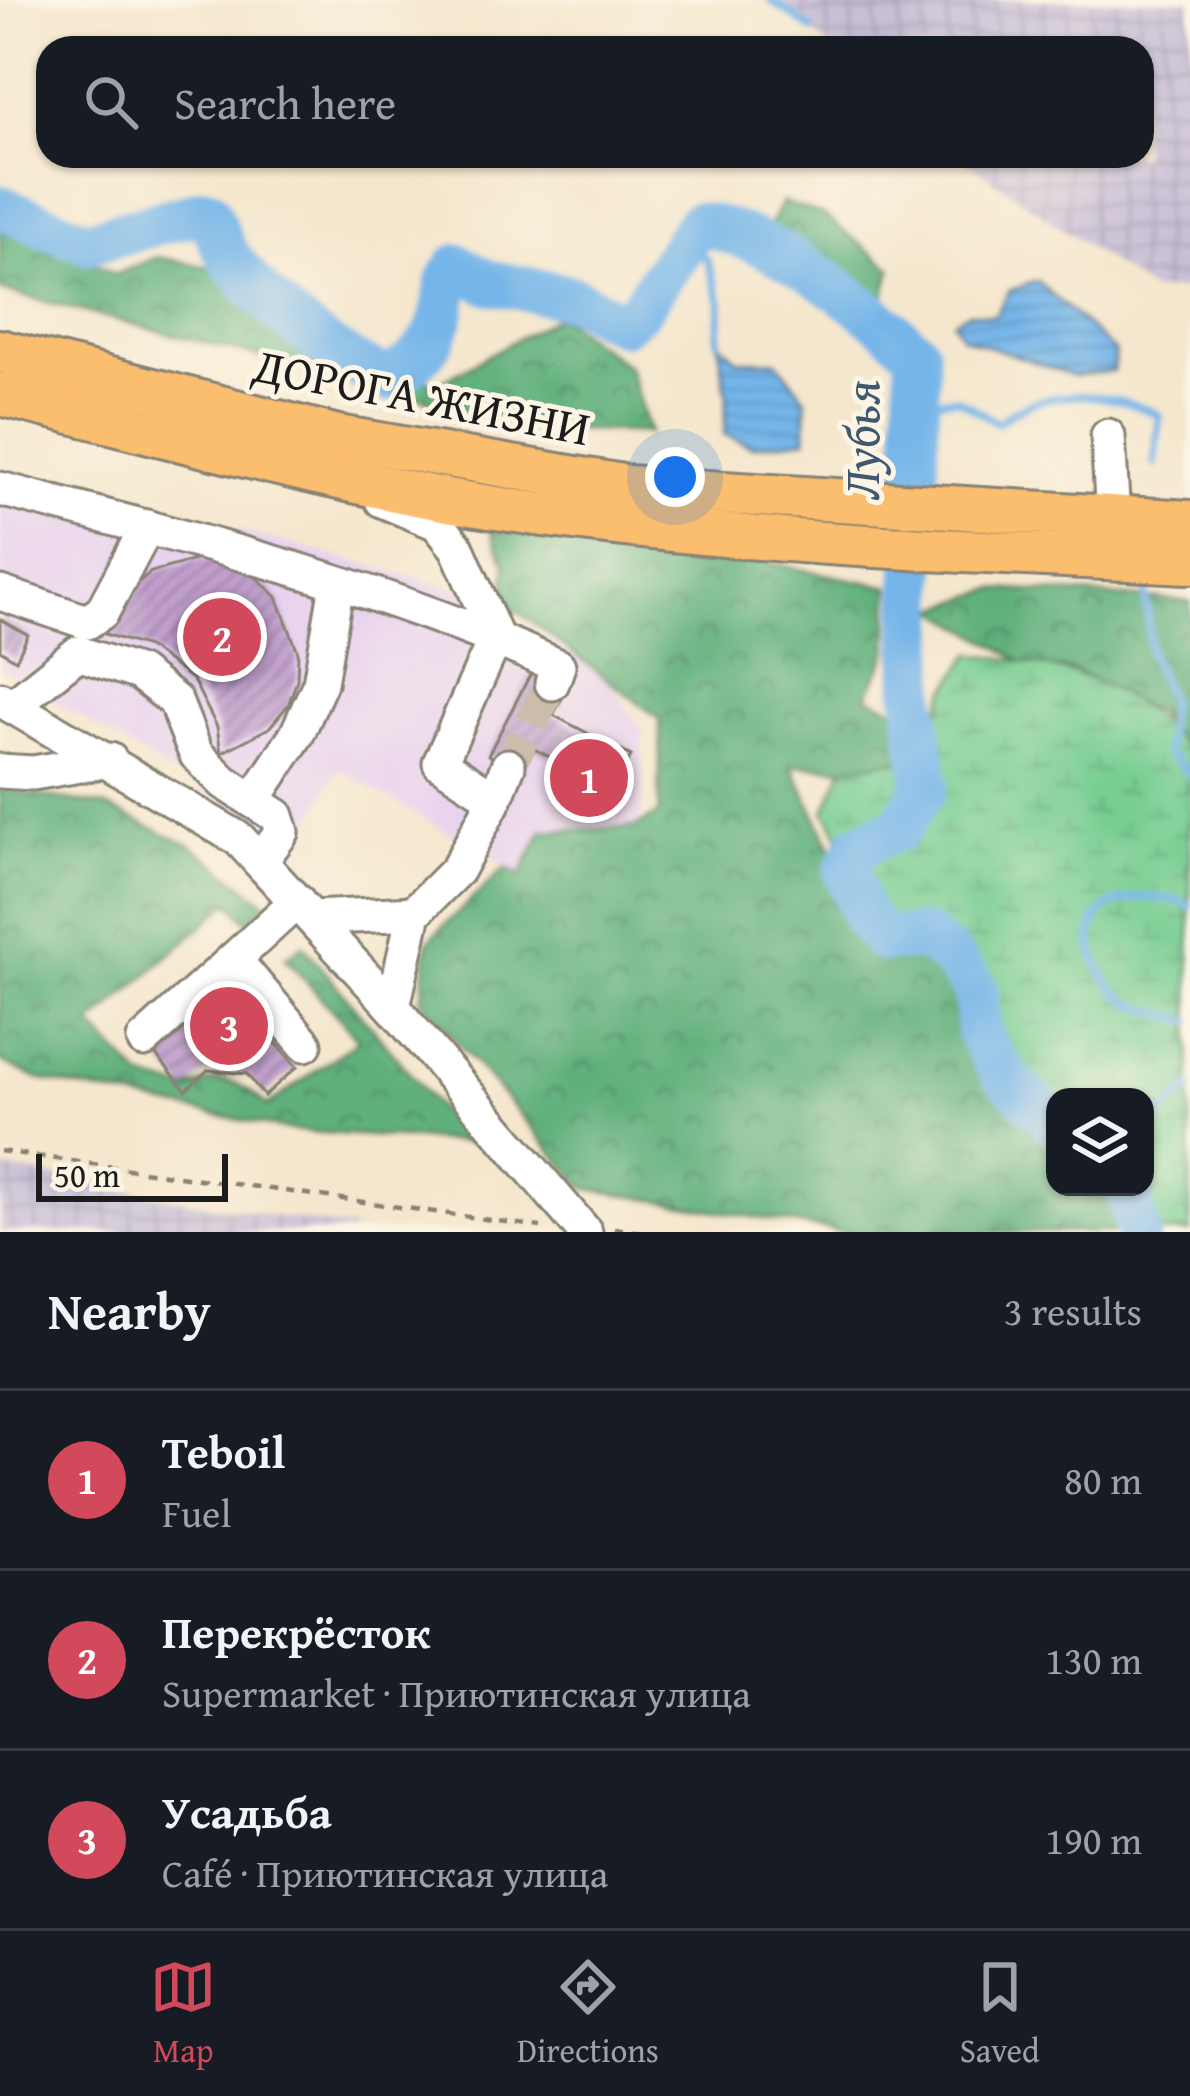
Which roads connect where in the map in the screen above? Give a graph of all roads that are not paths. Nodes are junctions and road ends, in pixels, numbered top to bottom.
1 (0, 351) edge
2 (0, 394) edge
3 (1108, 436) dead end
4 (303, 467) junction
5 (0, 489) edge
6 (1113, 518) junction
7 (1190, 522) edge
8 (848, 524) junction
9 (147, 527) junction
10 (970, 531) junction
11 (1190, 562) edge
12 (337, 584) junction
13 (0, 593) edge
14 (82, 637) junction
15 (496, 638) junction
16 (552, 683) dead end
17 (6, 702) edge
18 (110, 760) junction
19 (508, 766) tunnel mouth
20 (0, 771) edge
21 (495, 799) junction
22 (253, 801) junction
23 (260, 862) junction
24 (305, 909) junction
25 (414, 914) junction
26 (234, 959) junction
27 (393, 1007) junction
28 (144, 1040) dead end
29 (305, 1044) dead end
30 (583, 1229) edge

1 - 8 main road, ДОРОГА ЖИЗНИ
2 - 4 main road, ДОРОГА ЖИЗНИ
3 - 6 street
4 - 8 main road, ДОРОГА ЖИЗНИ
4 - 15 street
5 - 9 street
6 - 7 main road, ДОРОГА ЖИЗНИ
6 - 10 main road, ДОРОГА ЖИЗНИ
8 - 10 main road, ДОРОГА ЖИЗНИ
9 - 12 street
9 - 14 street
10 - 11 main road, ДОРОГА ЖИЗНИ
12 - 15 street
12 - 22 street
13 - 14 street
14 - 17 street
14 - 22 street
15 - 16 street
15 - 21 street
17 - 18 street
18 - 20 street
18 - 23 street
19 - 21 street
21 - 25 street
22 - 23 street
23 - 24 street
24 - 25 street
24 - 26 street
24 - 27 street
25 - 27 street
26 - 28 street
26 - 29 street
27 - 30 street

